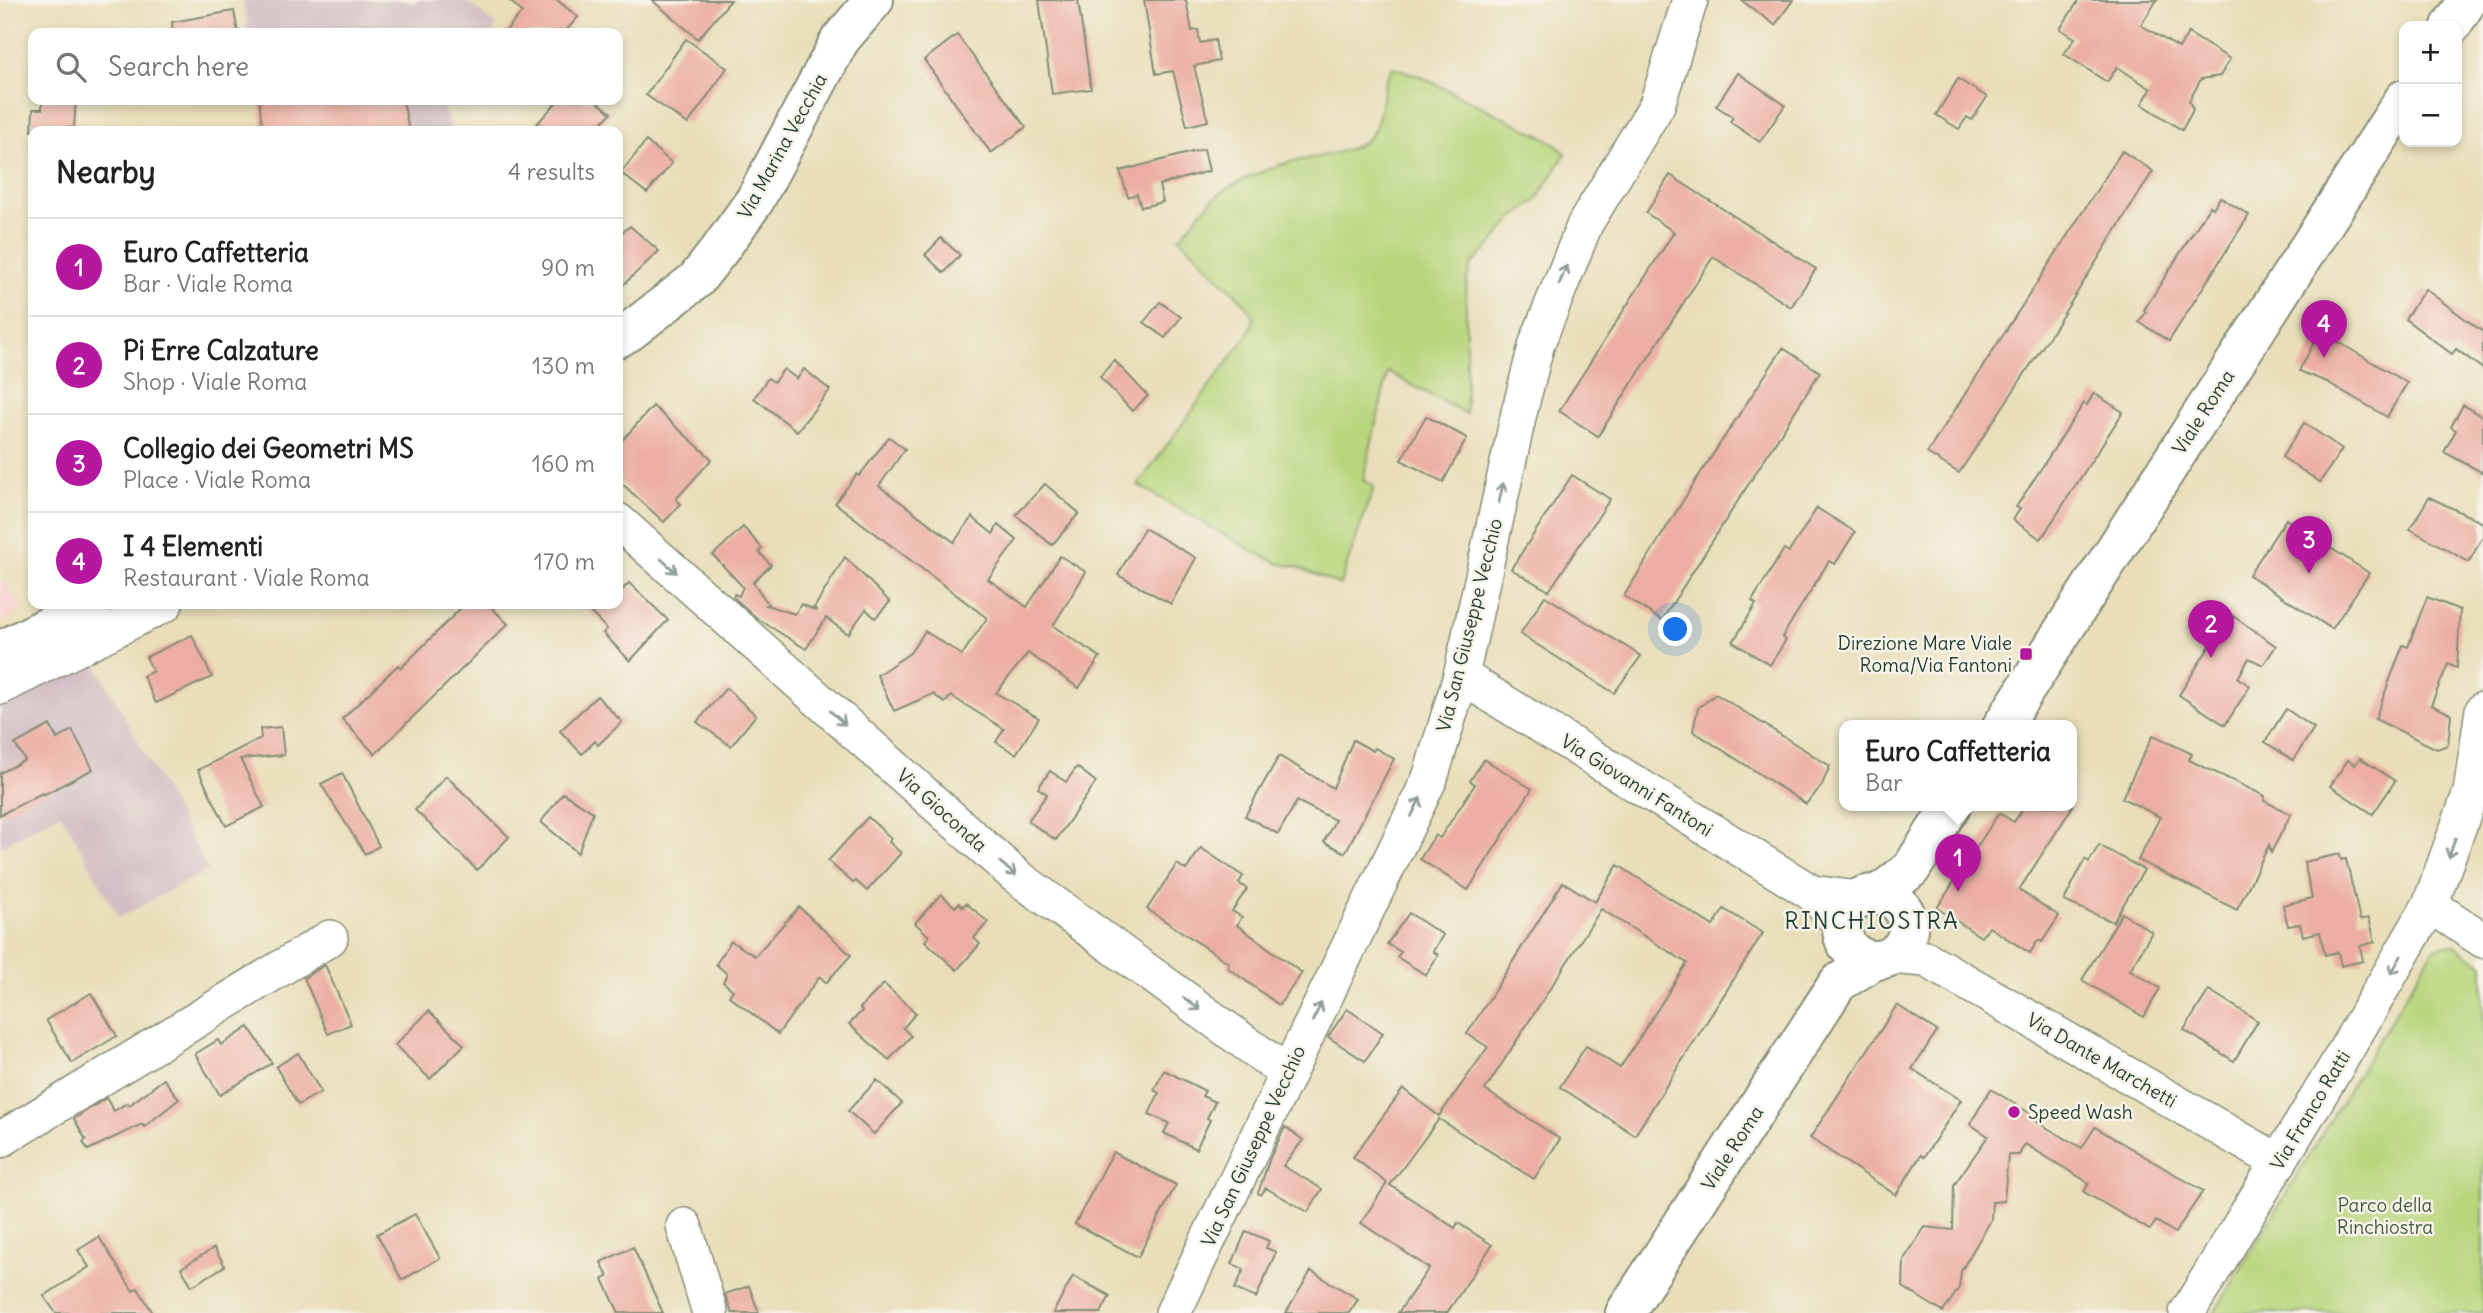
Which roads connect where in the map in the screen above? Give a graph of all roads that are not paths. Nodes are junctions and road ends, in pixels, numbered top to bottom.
1 (874, 0) edge
2 (1690, 0) edge
3 (2468, 0) edge
4 (2454, 21) edge
5 (2399, 107) edge
6 (623, 335) edge
7 (623, 525) edge
8 (82, 609) edge
9 (155, 609) edge
10 (0, 651) edge
11 (1461, 676) junction
12 (0, 687) edge
13 (2483, 710) edge
14 (2006, 720) edge
15 (1948, 811) edge
16 (2430, 905) junction
17 (1880, 930) junction
18 (330, 938) dead end
19 (2483, 940) edge
20 (1287, 1073) junction
21 (0, 1140) edge
22 (2279, 1162) junction
23 (684, 1226) dead end
24 (710, 1313) edge
25 (1173, 1313) edge
26 (1625, 1313) edge
27 (2187, 1313) edge

1 - 6 main road, Via Marina Vecchia
11 -> 2 street, Via San Giuseppe Vecchio
3 - 4 main road
5 - 14 main road, Viale Roma
7 -> 20 street, Via Gioconda
8 - 10 main road
9 - 12 street
11 - 17 street, Via Giovanni Fantoni
20 -> 11 street, Via San Giuseppe Vecchio
13 -> 16 street, Via Franco Ratti
15 - 17 main road
16 - 19 street
16 -> 22 street, Via Franco Ratti
17 - 22 street, Via Dante Marchetti
17 - 26 main road, Viale Roma
18 - 21 street
20 - 25 street, Via San Giuseppe Vecchio
22 - 27 street, Via Franco Ratti
23 - 24 street

